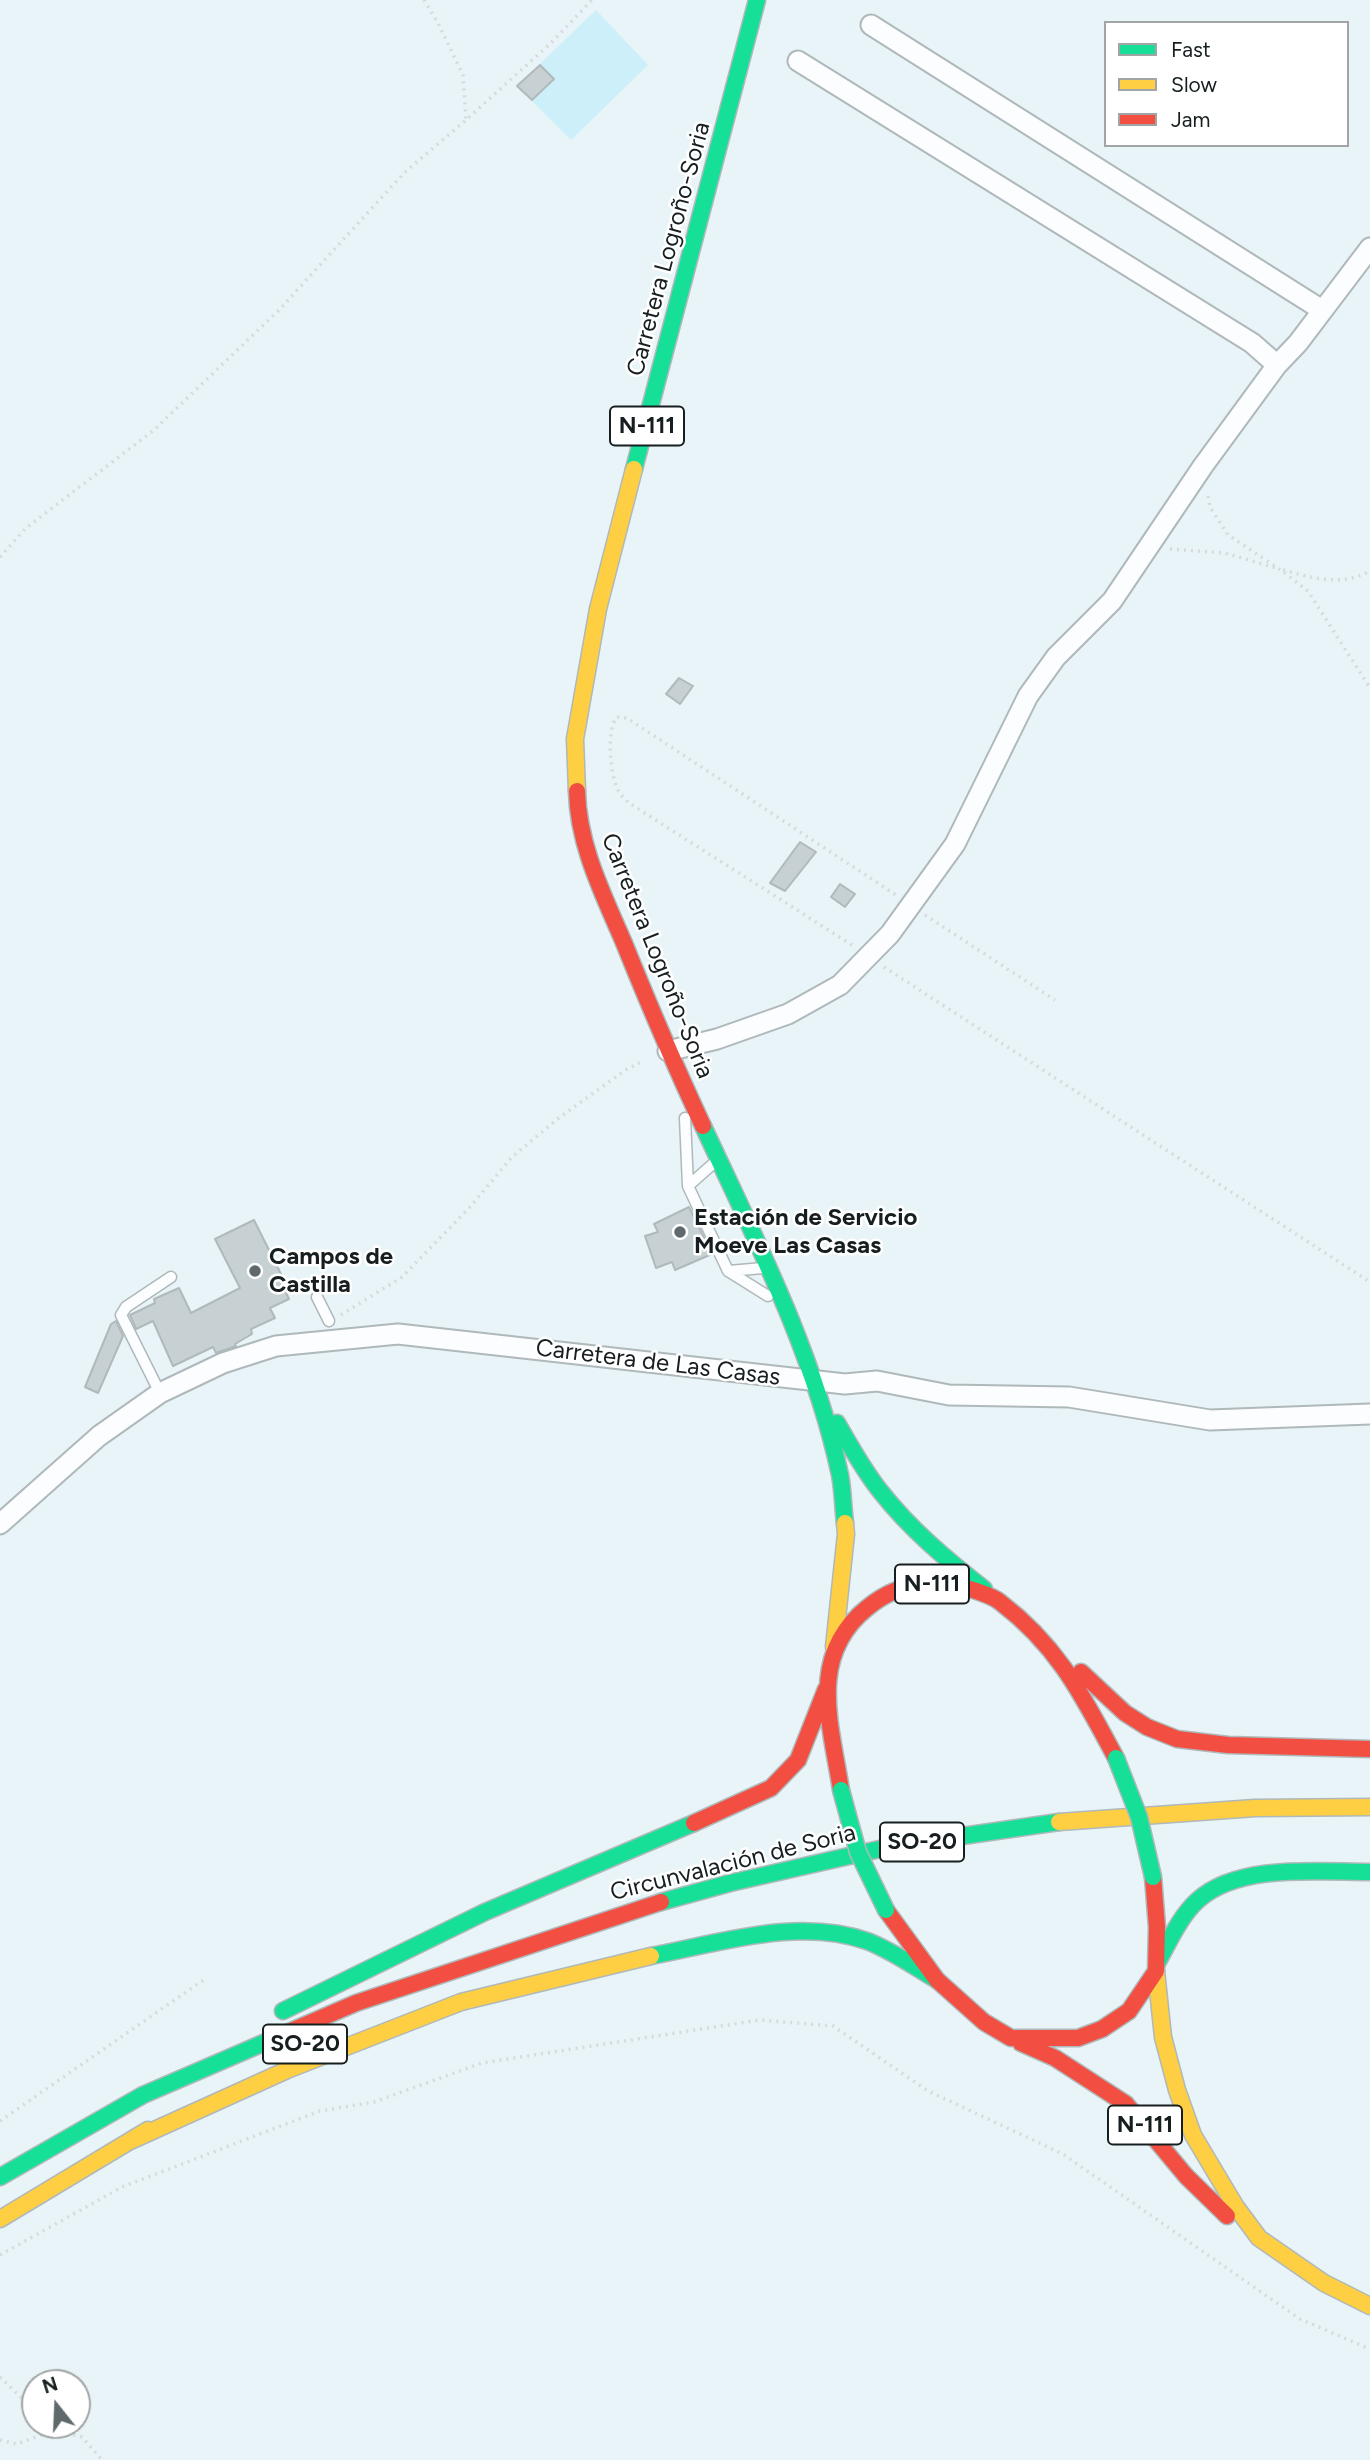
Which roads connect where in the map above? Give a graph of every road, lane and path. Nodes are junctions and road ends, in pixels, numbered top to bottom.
1 (424, 0) edge
2 (592, 0) edge
3 (757, 0) edge
4 (871, 25) dead end
5 (798, 61) dead end
6 (467, 120) junction
7 (1370, 248) edge
8 (1322, 310) junction
9 (1277, 365) junction
10 (1203, 466) junction
11 (0, 557) edge
12 (1142, 558) junction
13 (1281, 570) junction
14 (1370, 571) edge
15 (1370, 688) edge
16 (909, 904) junction
17 (868, 956) junction
18 (1055, 1000) dead end
19 (668, 1051) junction
20 (684, 1086) junction
21 (718, 1159) junction
22 (688, 1186) junction
23 (768, 1268) junction
24 (728, 1271) junction
25 (171, 1277) dead end
26 (1370, 1282) edge
27 (317, 1297) dead end
28 (783, 1306) junction
29 (329, 1321) joint
30 (813, 1380) junction
31 (160, 1393) junction
32 (1370, 1414) edge
33 (0, 1524) edge
34 (998, 1600) junction
35 (834, 1647) junction
36 (1050, 1647) junction
37 (826, 1689) junction
38 (1370, 1749) edge
39 (1370, 1807) edge
40 (1370, 1872) edge
41 (489, 1959) junction
42 (1157, 1967) junction
43 (205, 1979) dead end
44 (937, 1980) junction
45 (264, 2021) dead end
46 (332, 2031) dead end
47 (1011, 2038) junction
48 (228, 2041) dead end
49 (297, 2048) dead end
50 (144, 2095) junction
51 (0, 2121) edge
52 (128, 2142) junction
53 (0, 2177) edge
54 (0, 2219) edge
55 (1259, 2238) junction
56 (0, 2255) edge
57 (1370, 2306) edge
58 (1370, 2349) edge
59 (0, 2377) edge
60 (21, 2397) edge
61 (30, 2439) edge
62 (84, 2439) edge
63 (0, 2440) edge
64 (102, 2460) edge

1 - 6 path
2 - 6 path
3 - 19 highway, Carretera Logroño-Soria / N-111
4 - 8 street
5 - 9 street
6 - 11 path
7 - 8 street
8 - 9 street
9 - 10 street
10 - 12 street
10 - 13 path
12 - 13 path
12 - 16 street
13 - 14 path
13 - 15 path
16 - 17 street
16 - 17 path
16 - 18 path
17 - 19 street
17 - 26 path
19 - 20 highway, Carretera Logroño-Soria / N-111
19 - 29 path
20 - 21 highway, Carretera Logroño-Soria / N-111
20 - 22 lane
21 - 22 lane
21 - 23 highway, Carretera Logroño-Soria / N-111
22 - 24 lane
23 - 24 lane
23 - 28 highway, Carretera Logroño-Soria / N-111
24 - 28 lane
25 - 31 lane
27 - 29 lane
28 - 30 highway, Carretera Logroño-Soria / N-111
30 - 31 street, Carretera de Las Casas
30 - 32 street, Carretera de Las Casas
30 - 34 highway, Carretera Logroño-Soria / N-111
30 - 35 highway, Carretera Logroño-Soria / N-111
31 - 33 street, Carretera de Las Casas
34 - 35 highway, N-111
34 - 36 highway, N-111
35 - 37 highway, N-111
36 - 38 highway
36 - 42 highway, N-111, bridge
37 - 44 highway, N-111, bridge
37 - 45 highway, SO-20
39 - 41 highway, Circunvalación de Soria / SO-20
40 - 42 highway
41 - 46 highway, Circunvalación de Soria / SO-20
41 - 50 highway, Circunvalación de Soria / SO-20
42 - 47 highway
42 - 55 highway, N-111
43 - 51 path
44 - 47 highway, N-111
44 - 52 highway, SO-20
47 - 55 highway, N-111
48 - 50 highway, SO-20
49 - 52 highway, SO-20
50 - 53 highway, Circunvalación de Soria / SO-20
52 - 54 highway, SO-20
55 - 57 highway, N-111
56 - 58 path
59 - 60 path
61 - 63 path
62 - 64 path

